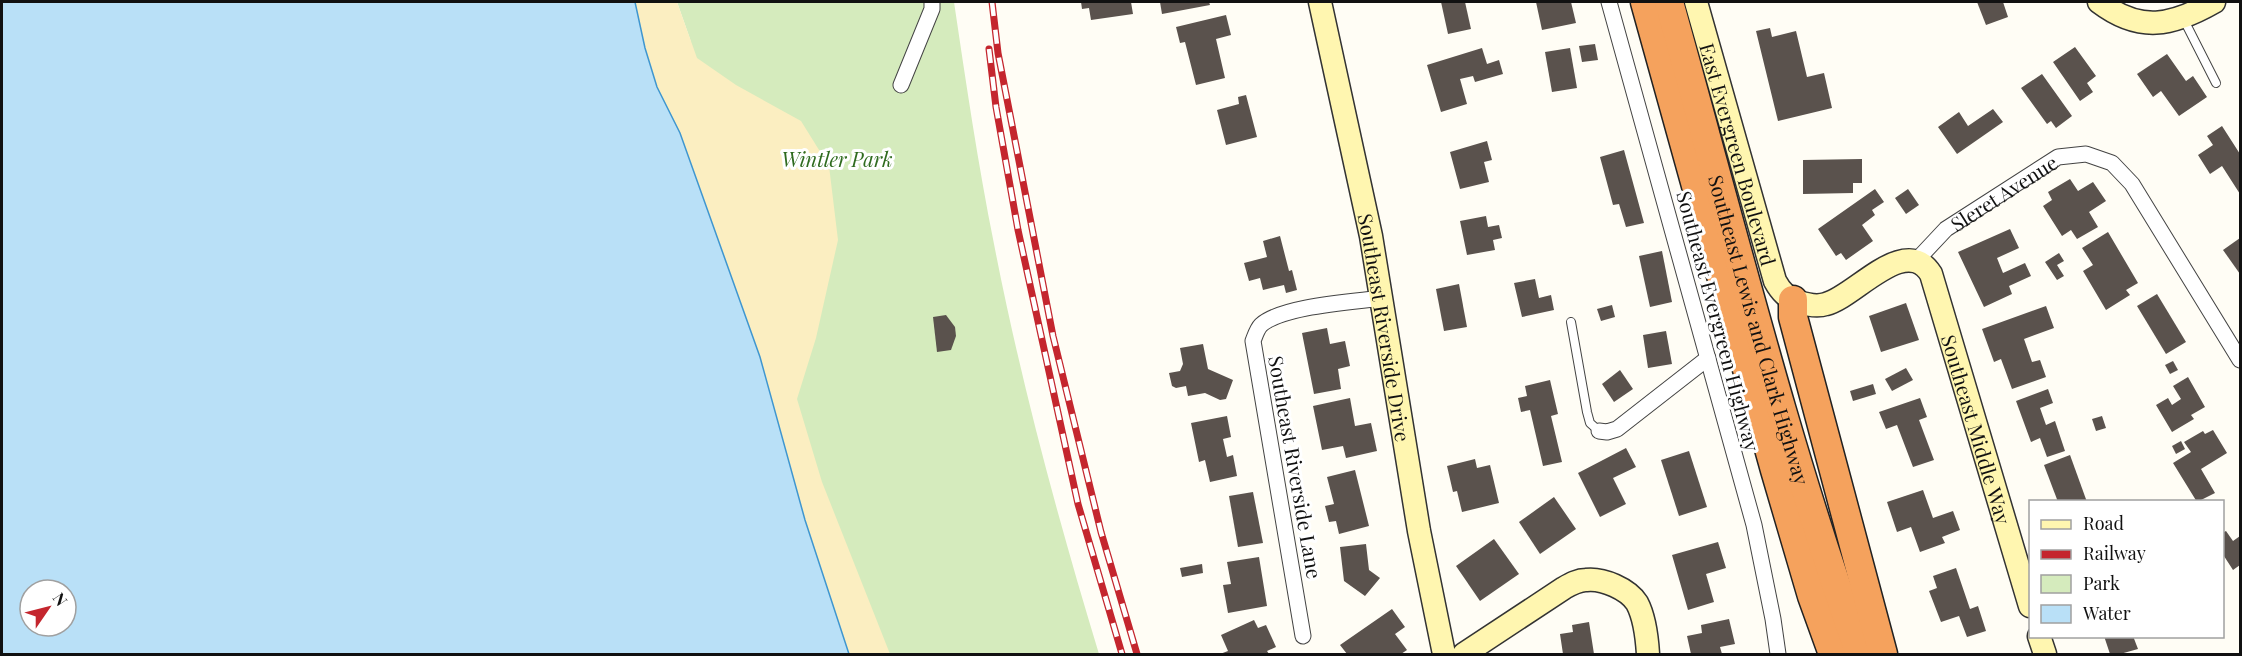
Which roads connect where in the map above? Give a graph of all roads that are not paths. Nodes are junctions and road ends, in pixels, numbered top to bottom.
1 (932, 2) edge
2 (1320, 2) edge
3 (1609, 2) edge
4 (1646, 2) edge
5 (1669, 2) edge
6 (1696, 2) edge
7 (2099, 2) edge
8 (2214, 2) edge
9 (2182, 17) junction
10 (2216, 83) dead end
11 (901, 85) dead end
12 (1916, 261) junction
13 (1382, 298) junction
14 (1793, 300) junction
15 (1571, 321) dead end
16 (1708, 357) junction
17 (2241, 360) edge
18 (1599, 431) joint
19 (2029, 599) edge
20 (1303, 636) dead end
21 (2040, 638) edge
22 (1444, 654) edge
23 (1464, 654) edge
24 (1648, 654) edge
25 (1778, 654) edge
26 (1833, 654) edge
27 (1860, 654) edge
28 (1883, 654) edge
29 (2045, 654) edge

1 - 11 street
2 - 13 street, Southeast Riverside Drive
3 - 16 street, Southeast Evergreen Highway
4 - 26 highway, Southeast Lewis and Clark Highway
5 - 27 highway, Southeast Lewis and Clark Highway
6 - 14 street, East Evergreen Boulevard
7 - 9 street
8 - 9 street
9 - 10 lane
12 - 14 street
12 - 17 street, Sleret Avenue
12 - 19 street, Southeast Middle Way
13 - 20 street, Southeast Riverside Lane
13 - 22 street, Southeast Riverside Drive
14 - 28 highway
15 - 18 lane
16 - 18 street
16 - 25 street, Southeast Evergreen Highway
21 - 29 street
23 - 24 street

